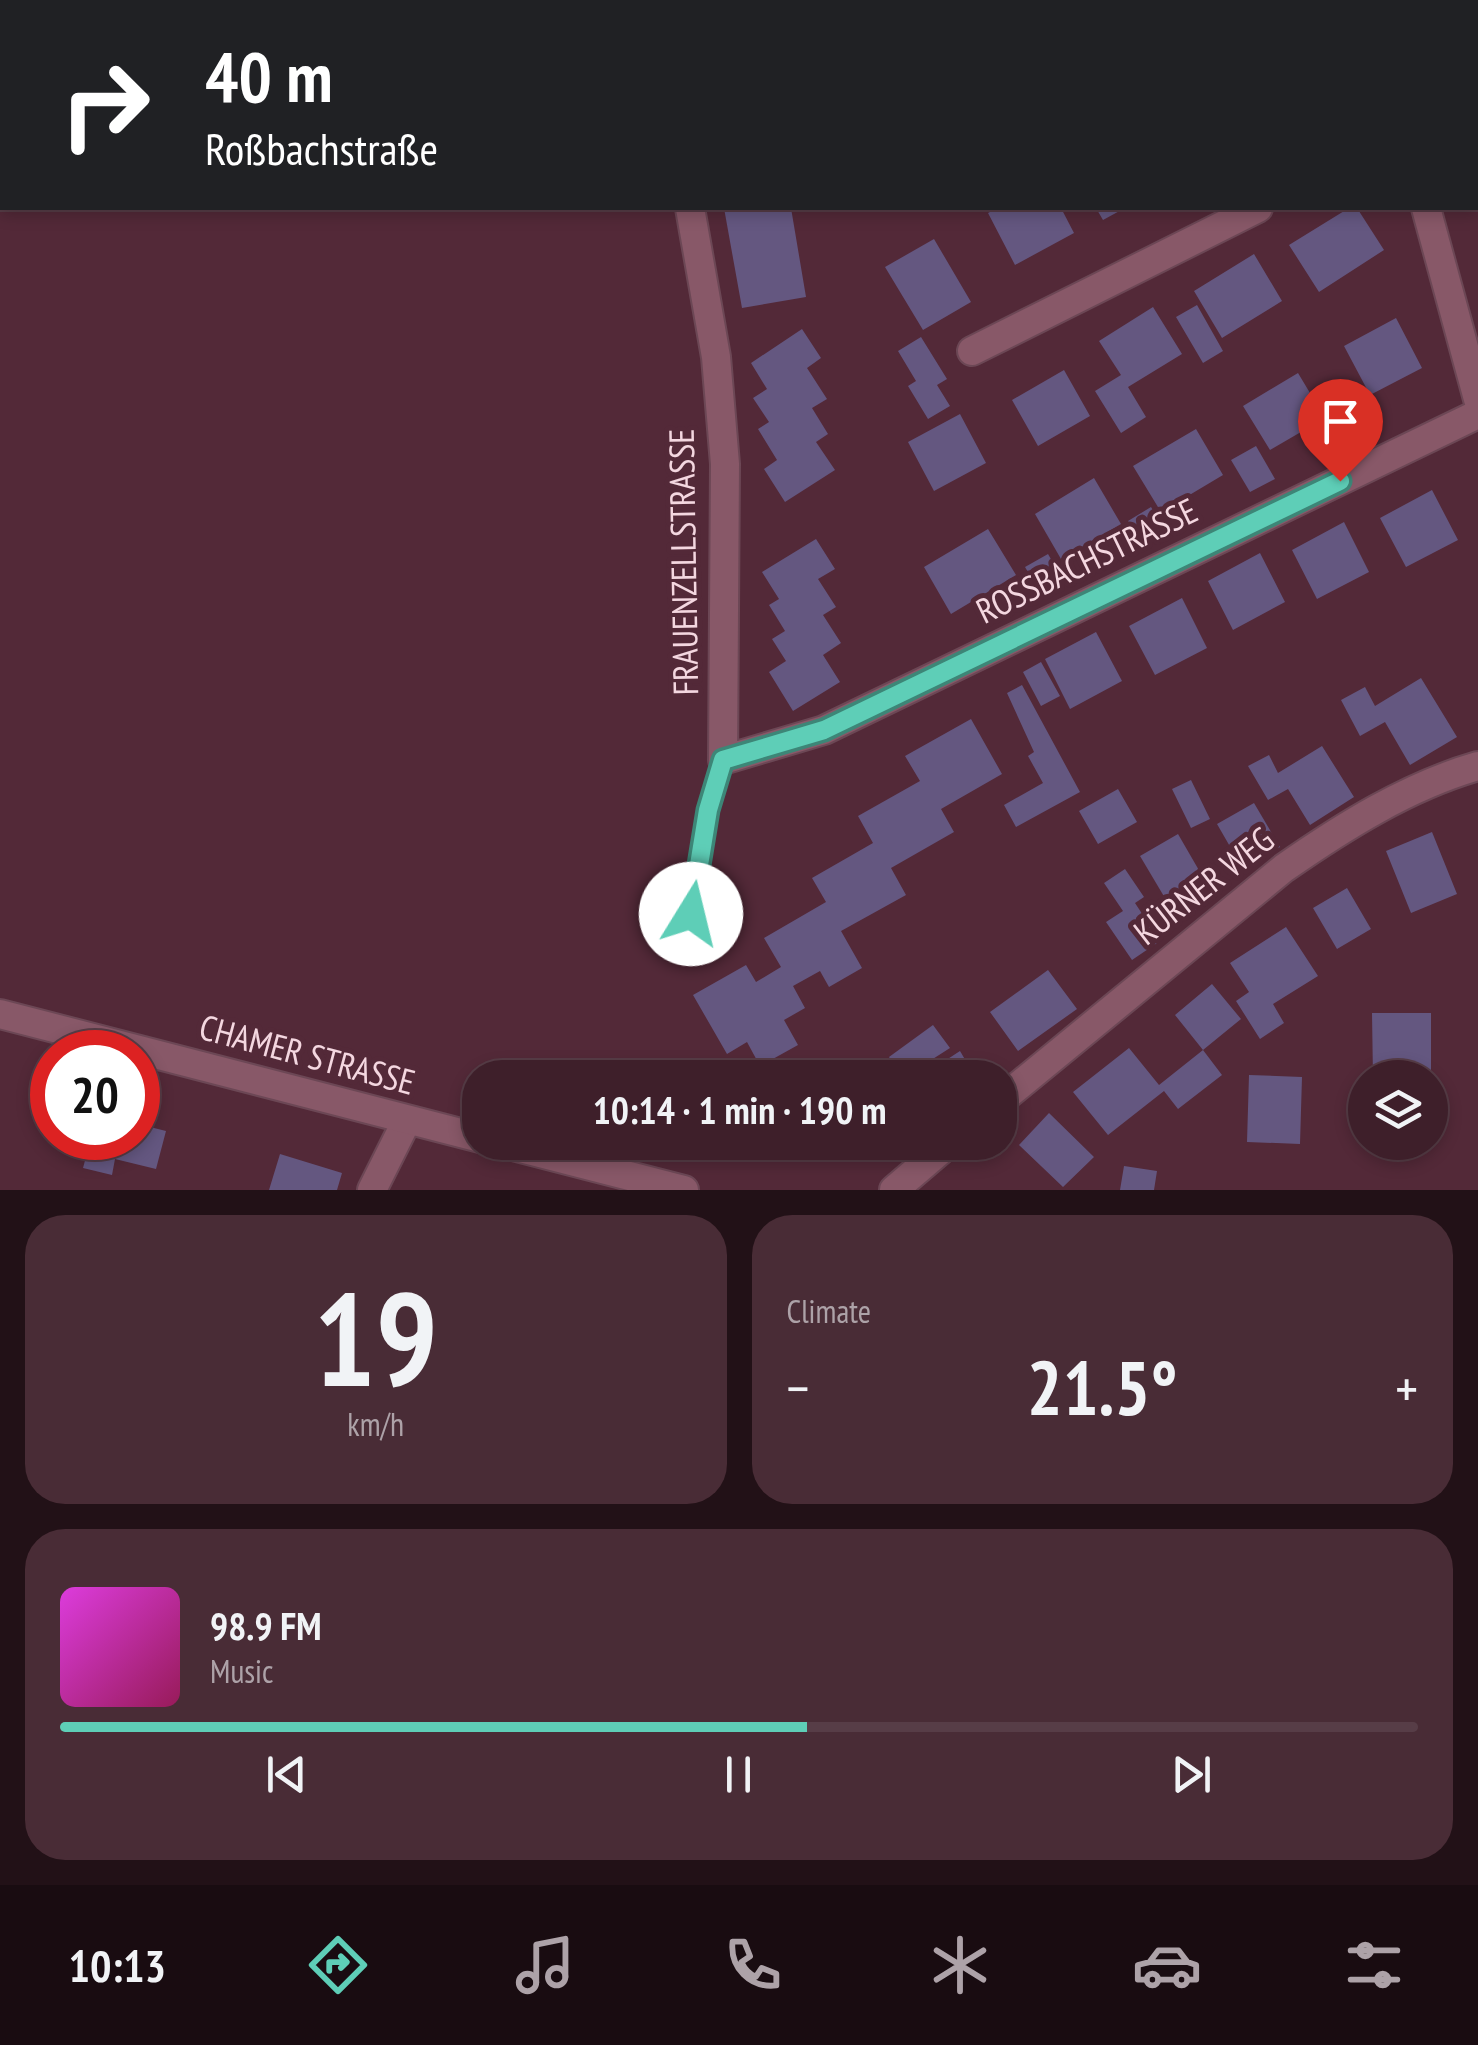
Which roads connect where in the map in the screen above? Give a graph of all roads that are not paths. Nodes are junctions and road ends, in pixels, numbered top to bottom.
1 (690, 210) edge
2 (1254, 210) edge
3 (1427, 210) edge
4 (972, 351) dead end
5 (1478, 399) edge
6 (1478, 414) edge
7 (723, 760) junction
8 (1478, 766) edge
9 (691, 914) dead end
10 (0, 1014) edge
11 (1017, 1087) edge
12 (407, 1120) junction
13 (462, 1134) edge
14 (568, 1160) edge
15 (929, 1160) edge
16 (372, 1190) edge
17 (684, 1190) edge
18 (894, 1190) edge

1 - 7 street, FRAUENZELLSTRASSE
2 - 4 street
3 - 5 street
6 - 7 street, ROSSBACHSTRASSE
7 - 9 lane, FRAUENZELLSTRASSE
8 - 11 street, KÜRNER WEG
10 - 12 street, CHAMER STRASSE
12 - 13 street, CHAMER STRASSE
12 - 16 street
14 - 17 street
15 - 18 street

